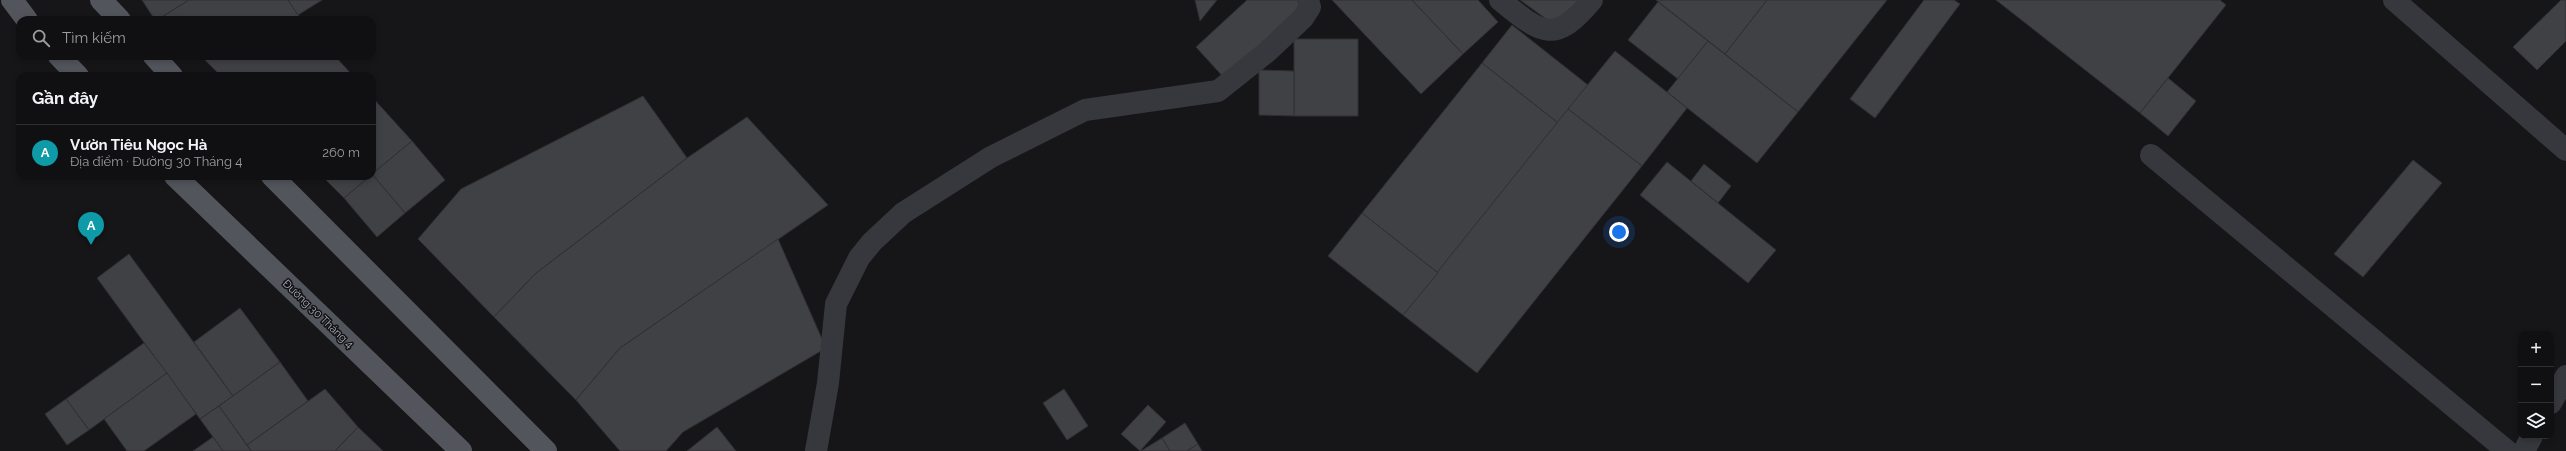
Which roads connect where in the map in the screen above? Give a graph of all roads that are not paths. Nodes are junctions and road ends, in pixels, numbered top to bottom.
1 (12, 0) edge
2 (101, 0) edge
3 (1308, 0) edge
4 (1500, 0) edge
5 (1592, 0) edge
6 (2394, 0) edge
7 (24, 16) edge
8 (116, 16) edge
9 (64, 60) edge
10 (158, 60) edge
11 (74, 72) edge
12 (168, 72) edge
13 (2566, 150) edge
14 (2151, 155) dead end
15 (179, 180) edge
16 (276, 180) edge
17 (2566, 376) edge
18 (2554, 398) edge
19 (2530, 439) edge
20 (461, 451) edge
21 (546, 451) edge
22 (816, 451) edge
23 (2507, 451) edge
24 (2524, 451) edge

1 - 7 main road
2 - 8 main road
3 - 22 street
4 - 5 street
6 - 13 street
9 - 11 main road
10 - 12 main road
14 - 23 street
15 - 20 main road, Đường 30 Tháng 4
16 - 21 main road
17 - 18 street
19 - 24 street

